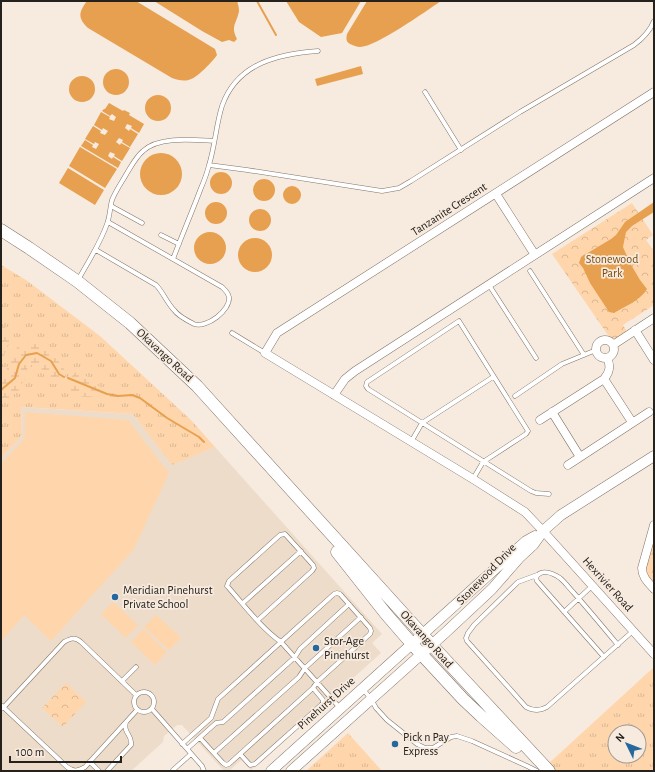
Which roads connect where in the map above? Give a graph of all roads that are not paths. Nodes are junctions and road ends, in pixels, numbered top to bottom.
1 (654, 21) edge
2 (318, 50) dead end
3 (425, 92) dead end
4 (654, 92) edge
5 (214, 142) junction
6 (461, 150) junction
7 (210, 166) junction
8 (654, 178) edge
9 (496, 194) junction
10 (111, 206) junction
11 (108, 222) junction
12 (142, 223) dead end
13 (1, 230) edge
14 (161, 235) dead end
15 (178, 244) junction
16 (96, 250) junction
17 (535, 255) junction
18 (173, 259) junction
19 (530, 271) dead end
20 (77, 281) junction
21 (489, 284) junction
22 (654, 318) edge
23 (635, 330) junction
24 (232, 333) dead end
25 (613, 345) junction
26 (596, 350) junction
27 (265, 353) junction
28 (584, 355) junction
29 (536, 358) dead end
30 (607, 358) junction
31 (654, 360) edge
32 (493, 377) junction
33 (604, 379) junction
34 (334, 395) junction
35 (515, 396) dead end
36 (552, 412) junction
37 (649, 412) dead end
38 (540, 420) dead end
39 (632, 422) junction
40 (422, 423) junction
41 (411, 442) junction
42 (654, 456) edge
43 (580, 457) junction
44 (483, 462) junction
45 (568, 464) dead end
46 (473, 479) junction
47 (549, 494) dead end
48 (306, 506) junction
49 (654, 525) edge
50 (543, 531) junction
51 (301, 551) junction
52 (537, 574) junction
53 (593, 586) junction
54 (654, 589) edge
55 (579, 598) junction
56 (243, 603) junction
57 (349, 604) junction
58 (564, 612) junction
59 (361, 617) junction
60 (258, 620) junction
61 (435, 623) joint
62 (634, 631) junction
63 (422, 635) junction
64 (281, 642) junction
65 (412, 644) junction
66 (432, 645) junction
67 (618, 645) junction
68 (421, 654) junction
69 (654, 654) edge
70 (295, 657) junction
71 (604, 657) junction
72 (136, 667) dead end
73 (305, 668) junction
74 (122, 681) junction
75 (317, 682) junction
76 (313, 688) junction
77 (363, 688) junction
78 (136, 695) junction
79 (371, 699) junction
80 (2, 706) edge
81 (152, 708) junction
82 (341, 708) junction
83 (137, 710) junction
84 (211, 718) junction
85 (126, 722) junction
86 (216, 723) junction
87 (200, 738) junction
88 (182, 744) junction
89 (187, 749) junction
90 (191, 754) junction
91 (214, 754) junction
92 (240, 754) junction
93 (89, 762) junction
94 (202, 766) junction
95 (173, 770) dead end
96 (99, 771) edge
97 (107, 771) edge
98 (204, 771) edge
99 (209, 771) edge
100 (271, 771) edge
101 (291, 771) edge
102 (537, 771) edge
103 (542, 771) edge
104 (549, 771) edge

1 - 6 lane
2 - 5 lane
3 - 6 lane
4 - 9 street, Tanzanite Crescent
5 - 7 lane
5 - 10 lane
6 - 7 lane
7 - 15 lane
8 - 17 street
9 - 17 street
9 - 27 street, Tanzanite Crescent
10 - 11 lane
10 - 12 lane
11 - 16 lane
11 - 18 lane
13 - 20 main road, Okavango Road
14 - 15 lane
15 - 18 lane
16 - 18 lane
16 - 20 lane
17 - 21 street
19 - 28 lane
20 - 48 main road, Okavango Road
21 - 29 lane
21 - 34 street
22 - 23 street
23 - 25 street
23 - 31 street
24 - 27 lane
25 - 26 street
25 - 30 street
26 - 28 lane
26 - 30 street
27 - 34 street, Hexrivier Road
28 - 35 lane
30 - 33 street
32 - 40 lane
32 - 40 lane
32 - 44 lane
33 - 36 street
33 - 39 street
34 - 41 street, Hexrivier Road
36 - 38 street
36 - 43 street
37 - 39 street
39 - 43 street
40 - 41 lane
40 - 44 lane
41 - 46 street, Hexrivier Road
42 - 50 street, Stonewood Drive
43 - 45 street
44 - 46 lane
44 - 47 lane
46 - 50 street, Hexrivier Road
48 - 63 main road, Okavango Road
48 - 65 main road, Okavango Road
49 - 54 street
50 - 53 street, Hexrivier Road
50 - 61 street, Stonewood Drive
50 - 66 street, Stonewood Drive
51 - 56 lane
51 - 56 lane
51 - 60 lane
52 - 55 lane
52 - 58 lane
52 - 71 lane
53 - 55 lane
53 - 62 street, Hexrivier Road
55 - 58 lane
55 - 67 lane
56 - 60 lane
57 - 59 lane
57 - 64 lane
57 - 70 lane
58 - 71 lane
59 - 73 lane
59 - 75 lane
60 - 64 lane
61 - 63 street, Pinehurst Drive
62 - 67 lane
62 - 69 street, Hexrivier Road
63 - 65 street, Pinehurst Drive
63 - 66 main road, Okavango Road
64 - 70 lane
64 - 84 lane
65 - 68 main road, Okavango Road
65 - 77 street, Pinehurst Drive
66 - 68 street
66 - 104 main road, Okavango Road
67 - 71 lane
68 - 79 street
68 - 103 main road, Okavango Road
70 - 73 lane
70 - 86 lane
72 - 74 lane
73 - 75 lane
73 - 91 lane
74 - 78 lane
74 - 80 lane
75 - 76 lane
75 - 82 lane
76 - 92 lane
76 - 92 lane
77 - 79 lane
77 - 82 street, Pinehurst Drive
78 - 81 lane
78 - 83 lane
79 - 101 street
79 - 102 lane
80 - 93 lane
81 - 83 lane
81 - 88 lane
82 - 100 street, Pinehurst Drive
83 - 85 lane
84 - 86 lane
84 - 88 lane
85 - 93 lane
85 - 97 lane
86 - 87 lane
87 - 89 lane
87 - 91 lane
88 - 89 lane
89 - 90 lane
90 - 94 lane
90 - 95 lane
91 - 92 lane
93 - 96 lane
94 - 98 lane
94 - 99 lane

